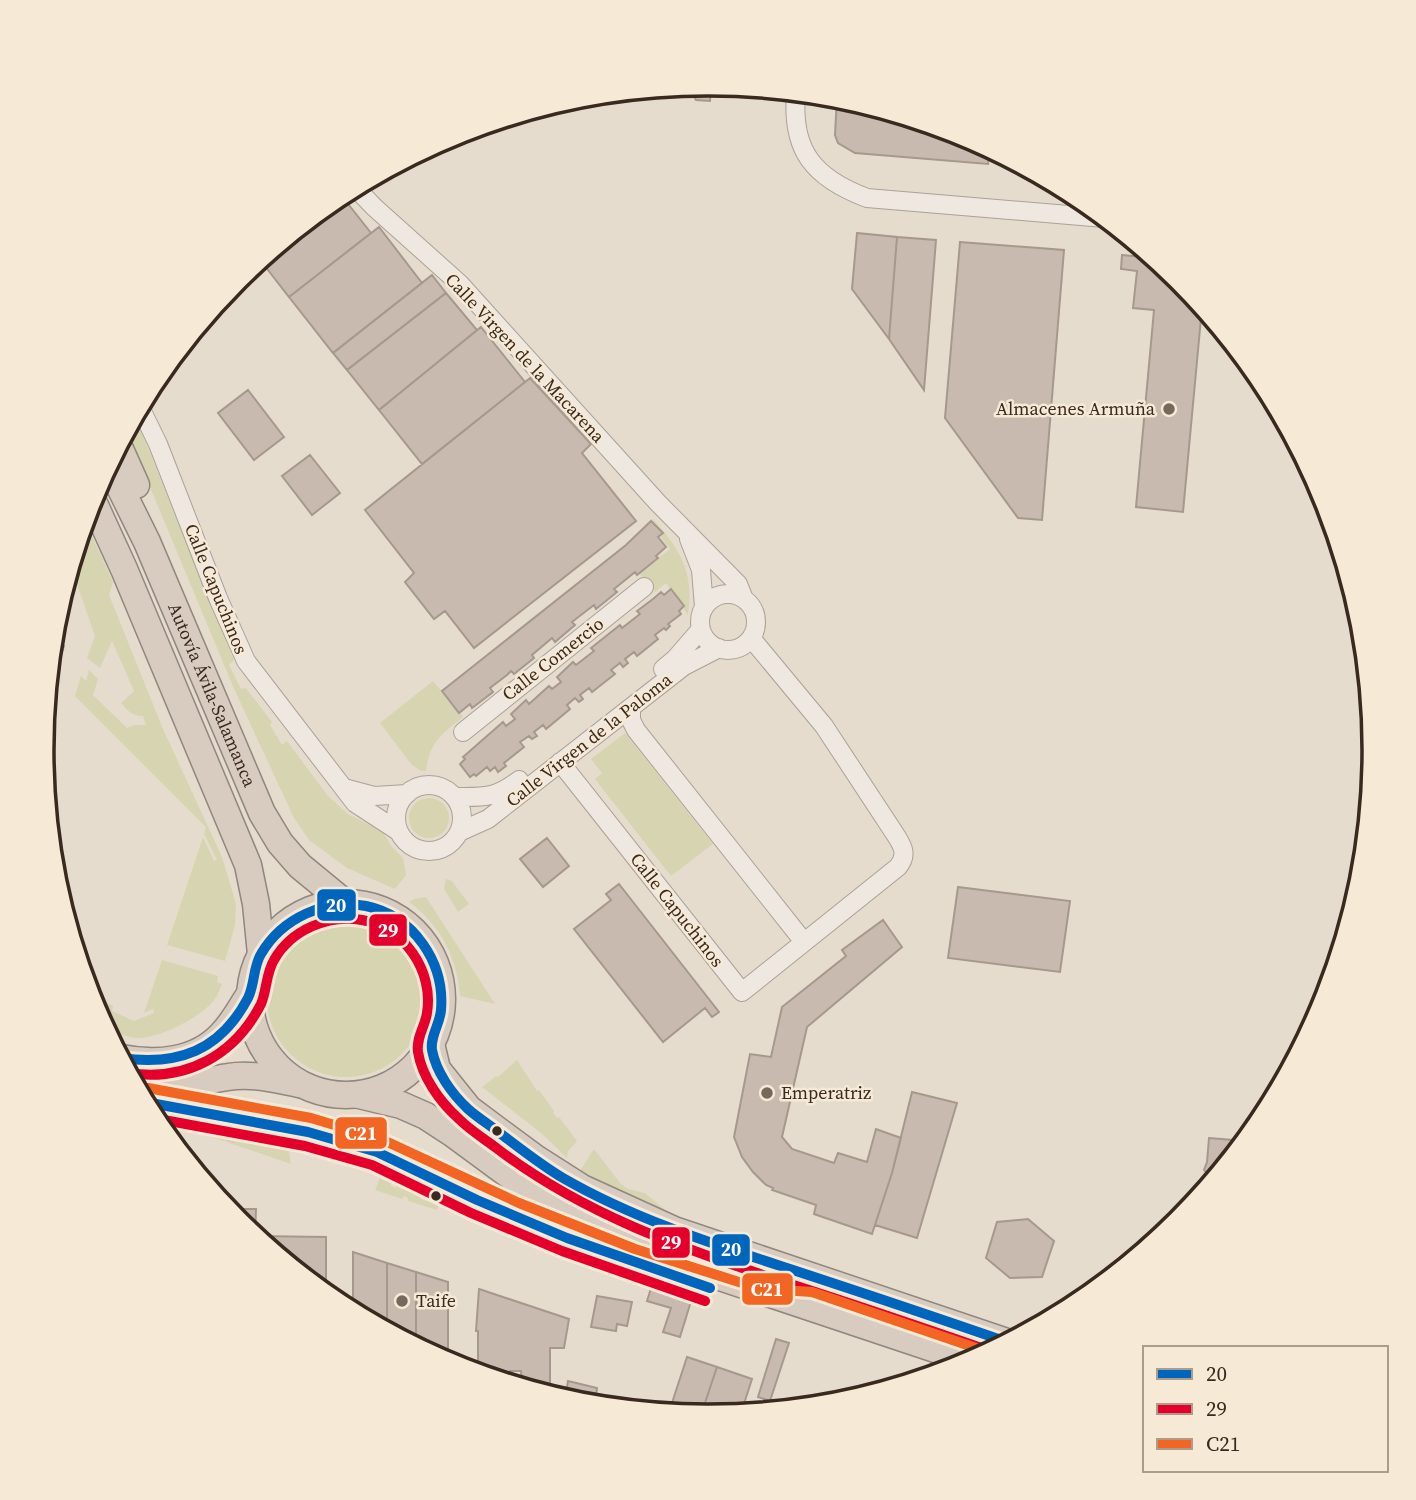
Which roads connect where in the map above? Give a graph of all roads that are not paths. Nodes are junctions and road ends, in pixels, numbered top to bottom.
1 (796, 103) edge
2 (363, 195) edge
3 (1086, 216) edge
4 (145, 418) edge
5 (124, 458) edge
6 (114, 478) edge
7 (99, 514) edge
8 (688, 535) junction
9 (644, 587) dead end
10 (744, 599) junction
11 (705, 607) junction
12 (181, 622) junction
13 (701, 629) junction
14 (751, 638) junction
15 (719, 648) junction
16 (631, 708) junction
17 (463, 732) dead end
18 (560, 762) junction
19 (344, 788) junction
20 (407, 794) junction
21 (454, 797) junction
22 (398, 831) junction
23 (459, 832) junction
24 (345, 904) junction
25 (804, 942) junction
26 (261, 954) junction
27 (250, 994) junction
28 (431, 1044) junction
29 (133, 1060) edge
30 (300, 1084) junction
31 (147, 1085) edge
32 (359, 1095) junction
33 (994, 1338) edge
34 (954, 1355) edge

1 - 3 street
2 - 8 street, Calle Virgen de la Macarena
4 - 19 street, Calle Capuchinos
5 - 12 highway
6 - 12 highway, Autovía Ávila-Salamanca
7 - 26 highway, Autovía Ávila-Salamanca
8 - 10 street, Calle Virgen de la Macarena
8 - 11 street, Calle Virgen de la Macarena
9 - 17 street, Calle Comercio
10 - 11 street
10 - 14 street
11 - 13 street
12 - 24 highway, Autovía Ávila-Salamanca
13 - 15 street
13 - 21 street, Calle Virgen de la Paloma
14 - 15 street
14 - 25 street
15 - 16 street, Calle Virgen de la Paloma
16 - 18 street, Calle Virgen de la Paloma
16 - 25 street
18 - 23 street, Calle Virgen de la Paloma
18 - 25 street, Calle Capuchinos
19 - 20 street
19 - 22 street, Calle Capuchinos
20 - 21 street
20 - 22 street
21 - 23 street
22 - 23 street
24 - 26 highway
24 - 28 highway
26 - 27 highway
27 - 29 highway
27 - 30 highway
28 - 32 highway
28 - 33 highway
30 - 31 highway
30 - 32 highway
32 - 34 highway

